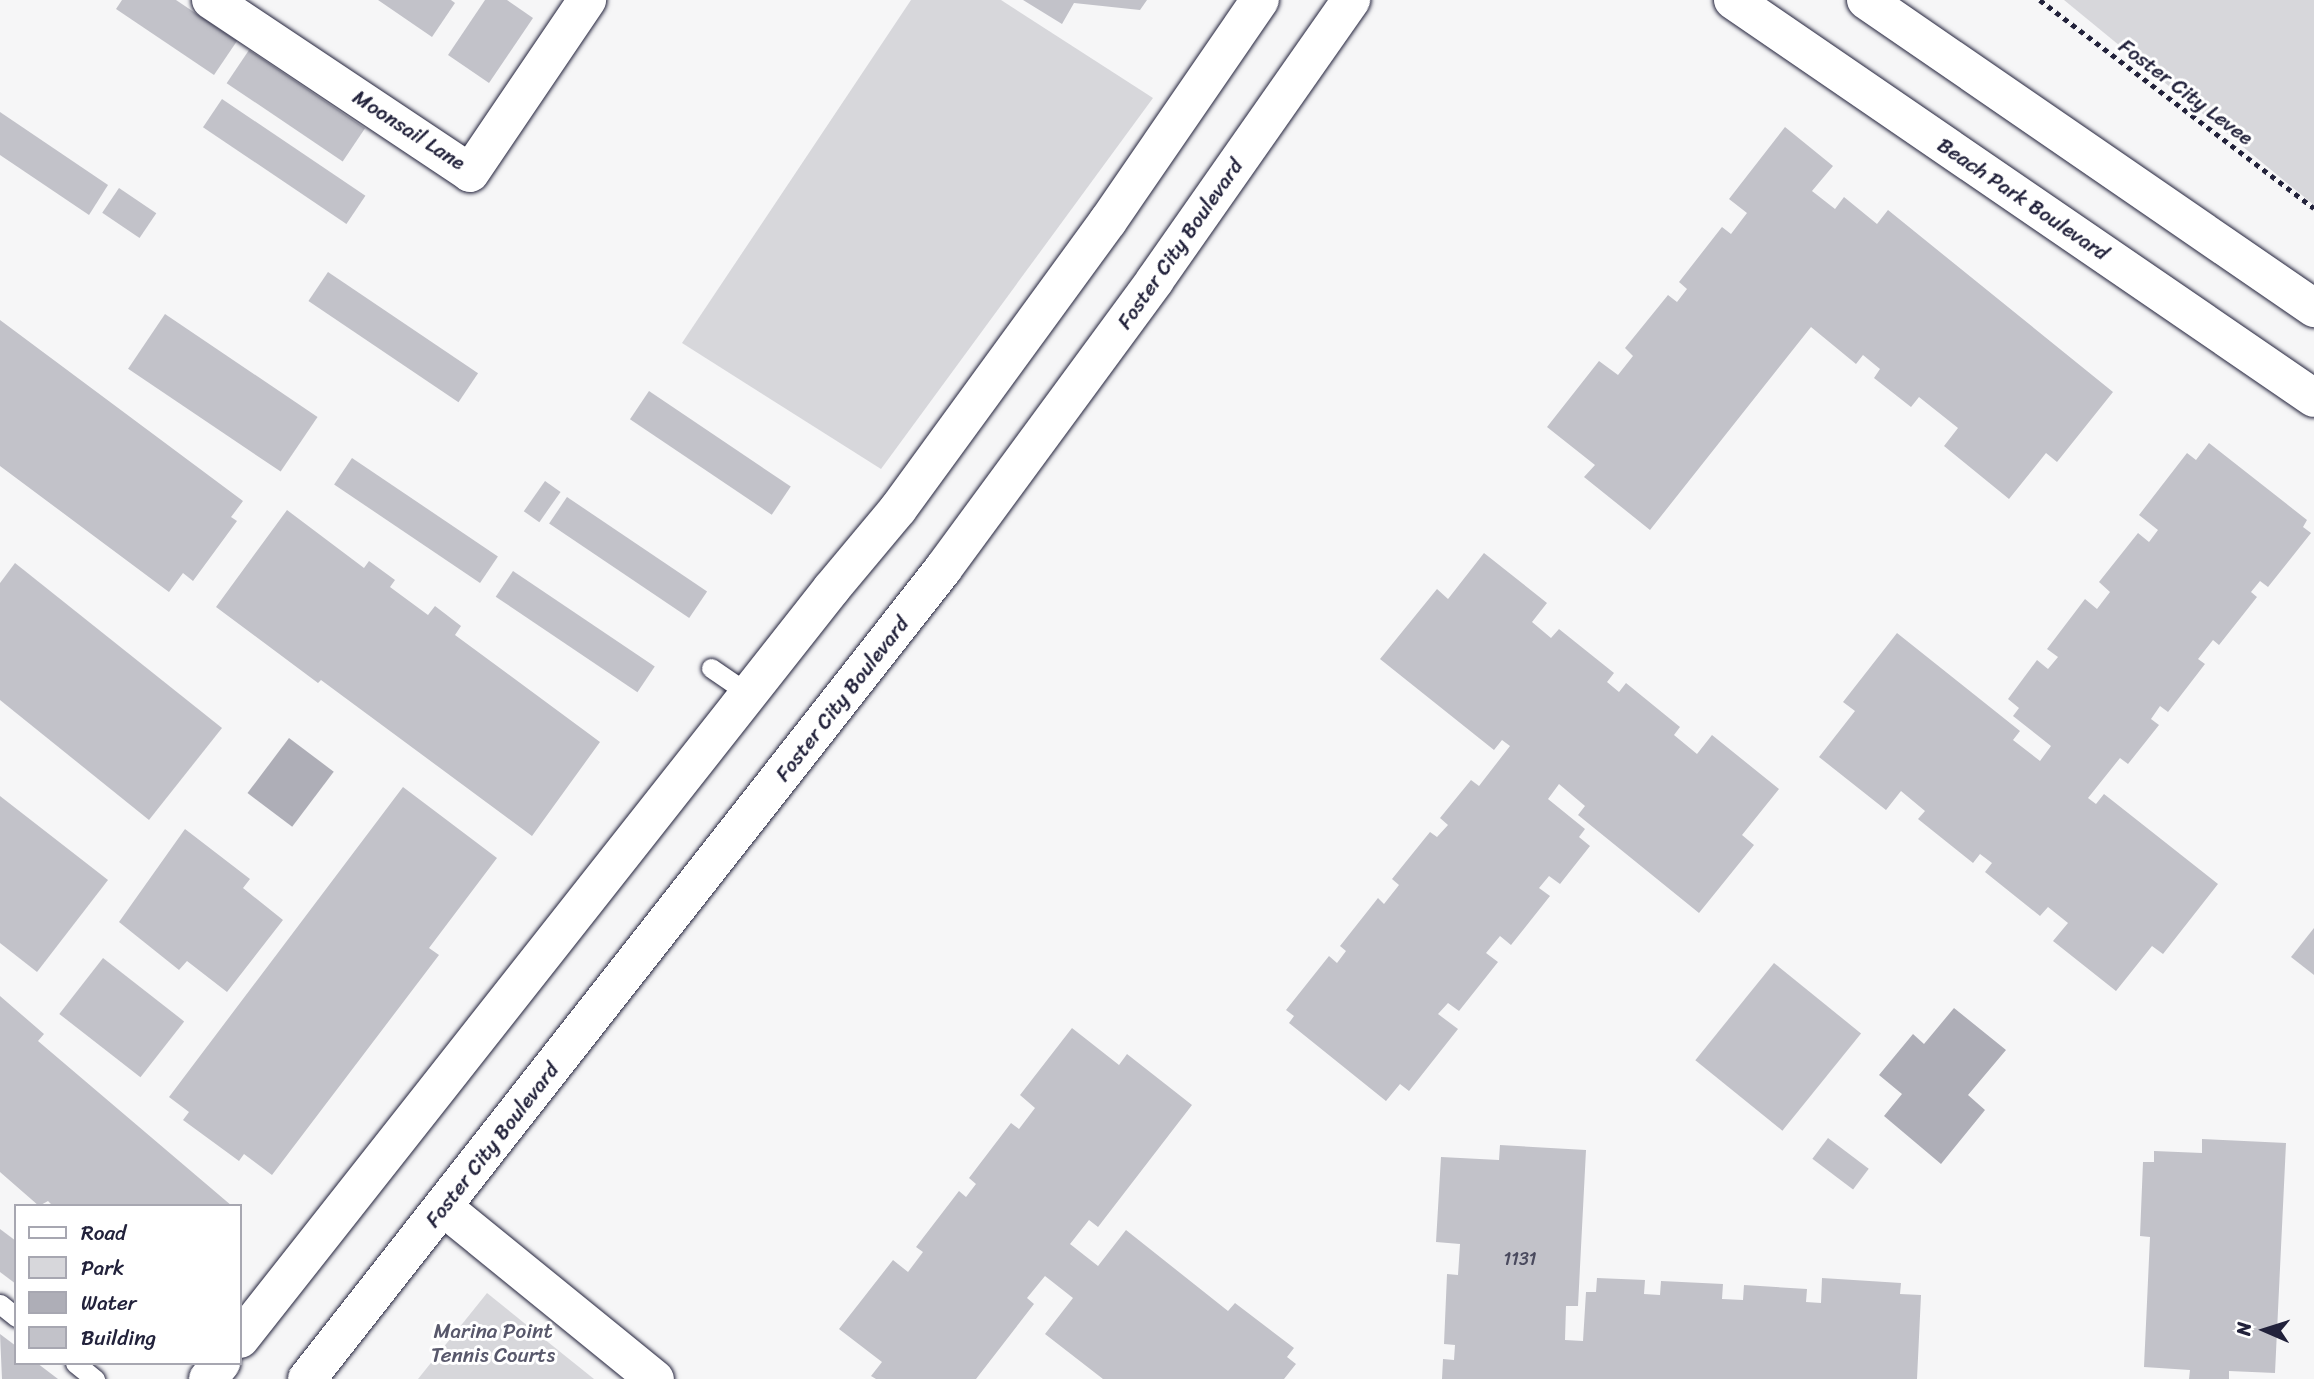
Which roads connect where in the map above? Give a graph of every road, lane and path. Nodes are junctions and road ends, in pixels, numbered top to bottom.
1 (211, 0) edge
2 (587, 0) edge
3 (1260, 0) edge
4 (1351, 0) edge
5 (1733, 0) edge
6 (1866, 0) edge
7 (2040, 0) edge
8 (2314, 208) edge
9 (2314, 308) edge
10 (2314, 398) edge
11 (711, 668) dead end
12 (749, 694) junction
13 (443, 1207) junction
14 (0, 1304) edge
15 (14, 1315) edge
16 (242, 1336) edge
17 (78, 1365) edge
18 (219, 1365) edge
19 (95, 1379) edge
20 (208, 1379) edge
21 (307, 1379) edge
22 (655, 1379) edge

1 - 2 main road, Moonsail Lane
3 - 12 main road
4 - 13 main road, Foster City Boulevard
5 - 10 main road, Beach Park Boulevard
6 - 9 main road
7 - 8 path, Foster City Levee
11 - 12 lane
12 - 16 main road
13 - 21 main road, Foster City Boulevard
13 - 22 main road
14 - 15 lane
17 - 19 lane
18 - 20 main road

